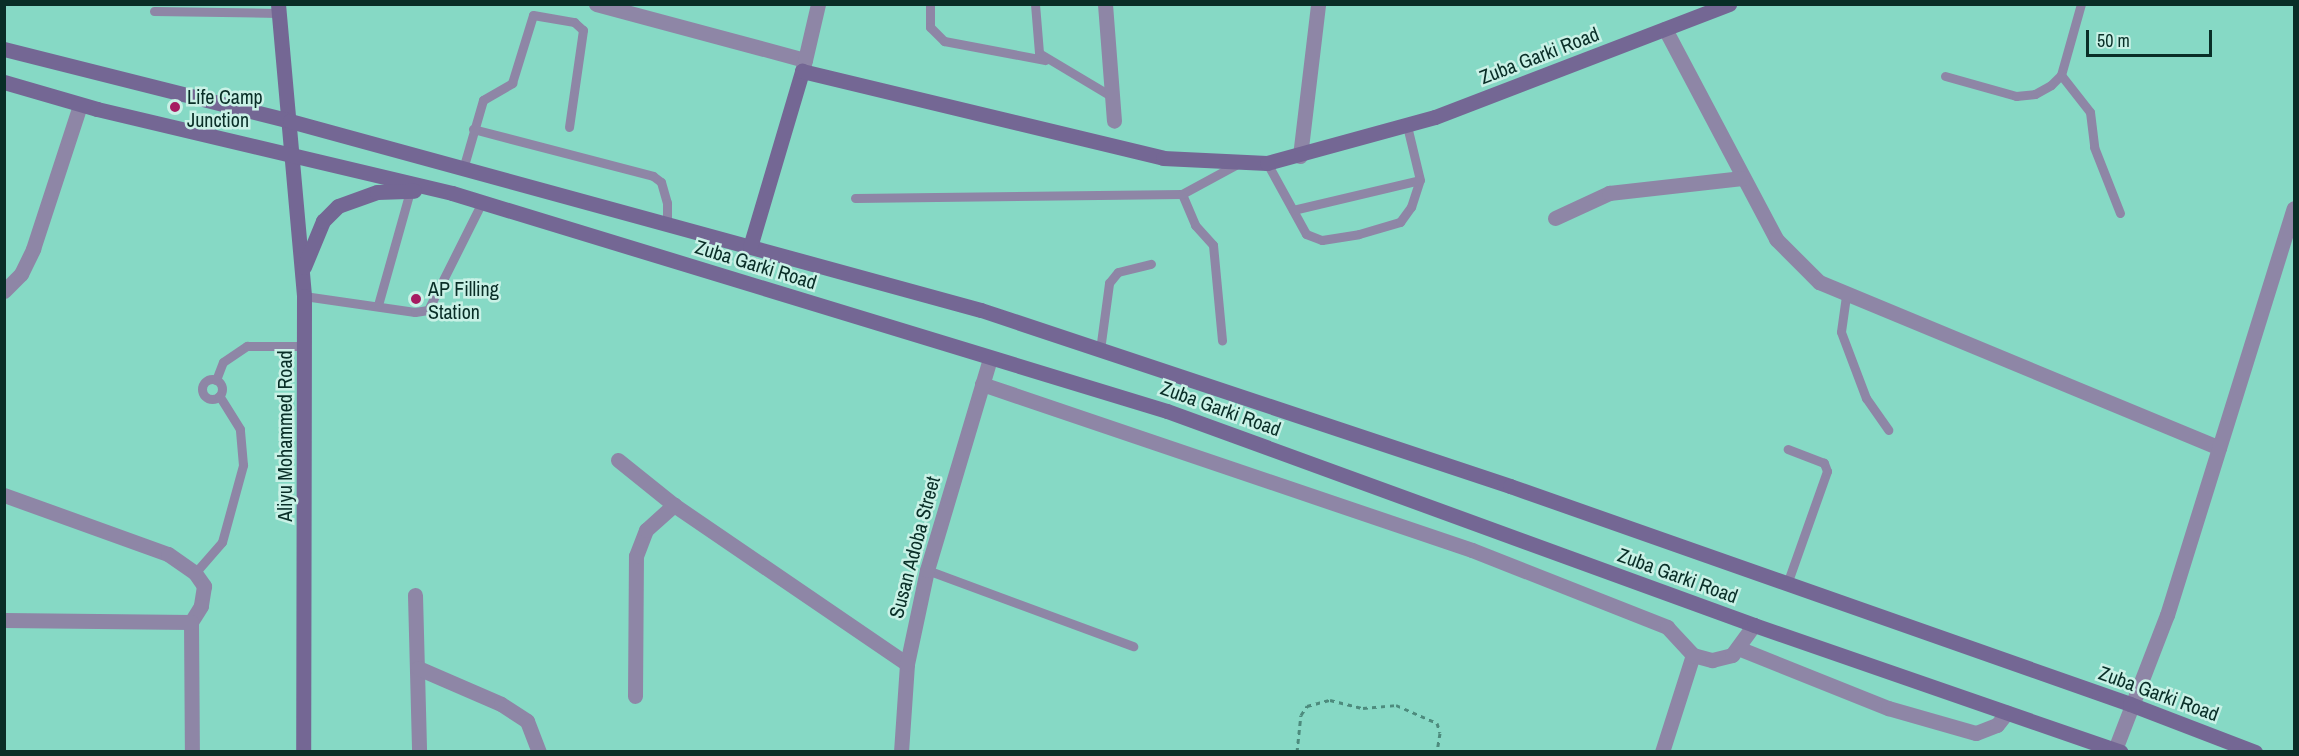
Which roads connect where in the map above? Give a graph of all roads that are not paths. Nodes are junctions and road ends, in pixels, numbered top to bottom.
1 (596, 4) edge
2 (818, 4) edge
3 (930, 4) edge
4 (1035, 4) edge
5 (1105, 4) edge
6 (1318, 4) edge
7 (1729, 4) edge
8 (2081, 4) edge
9 (278, 9) edge
10 (154, 11) dead end
11 (1665, 29) junction
12 (4, 49) edge
13 (1045, 60) junction
14 (803, 66) junction
15 (2061, 75) junction
16 (1946, 76) dead end
17 (4, 82) edge
18 (1111, 96) junction
19 (80, 105) junction
20 (290, 121) junction
21 (1114, 121) dead end
22 (1407, 126) junction
23 (569, 127) dead end
24 (473, 129) junction
25 (291, 156) junction
26 (1300, 156) junction
27 (1241, 162) junction
28 (1267, 163) junction
29 (463, 169) junction
30 (1742, 178) junction
31 (1420, 180) junction
32 (410, 191) junction
33 (452, 194) junction
34 (1182, 195) junction
35 (855, 198) dead end
36 (482, 202) junction
37 (2295, 208) edge
38 (1293, 210) junction
39 (2120, 213) dead end
40 (1555, 218) dead end
41 (667, 225) junction
42 (750, 247) junction
43 (1151, 264) dead end
44 (303, 270) junction
45 (4, 291) edge
46 (304, 296) junction
47 (1846, 296) junction
48 (378, 305) junction
49 (1222, 341) dead end
50 (306, 346) junction
51 (1100, 350) junction
52 (990, 358) junction
53 (216, 380) junction
54 (982, 384) junction
55 (219, 396) junction
56 (1888, 430) dead end
57 (2218, 448) junction
58 (1788, 449) dead end
59 (618, 460) dead end
60 (4, 495) edge
61 (674, 505) junction
62 (927, 570) junction
63 (195, 573) junction
64 (1787, 584) junction
65 (415, 596) dead end
66 (4, 620) edge
67 (191, 622) junction
68 (1754, 625) junction
69 (1133, 646) dead end
70 (1738, 648) junction
71 (1694, 655) junction
72 (907, 664) junction
73 (418, 668) junction
74 (635, 696) dead end
75 (2130, 704) junction
76 (2007, 712) junction
77 (2117, 751) edge
78 (192, 752) edge
79 (303, 752) edge
80 (419, 752) edge
81 (539, 752) edge
82 (902, 752) edge
83 (1662, 752) edge
84 (2255, 752) edge

1 - 14 street
2 - 14 street
3 - 13 lane
4 - 13 lane
5 - 18 street
6 - 26 street
7 - 11 main road, Zuba Garki Road
8 - 15 lane
9 - 10 lane
9 - 20 main road, Aliyu Mohammed Road
11 - 22 main road, Zuba Garki Road
11 - 30 street
12 - 20 main road, Zuba Garki Road
13 - 18 lane
14 - 27 main road, Zuba Garki Road
14 - 42 main road, Zuba Garki Road
15 - 16 lane
15 - 39 lane
17 - 19 main road, Zuba Garki Road
18 - 21 street
19 - 25 main road, Zuba Garki Road
19 - 45 street
20 - 25 main road, Aliyu Mohammed Road
20 - 29 main road, Zuba Garki Road
22 - 26 main road, Zuba Garki Road
22 - 31 lane
23 - 24 lane
24 - 29 lane
24 - 41 lane
25 - 33 main road, Zuba Garki Road
25 - 44 main road, Aliyu Mohammed Road
26 - 28 main road, Zuba Garki Road
27 - 28 main road, Zuba Garki Road
27 - 34 lane
28 - 38 lane
29 - 41 main road, Zuba Garki Road
30 - 40 street
30 - 47 street
31 - 38 lane
31 - 38 lane
32 - 33 main road
32 - 44 main road
32 - 48 lane
33 - 36 main road, Zuba Garki Road
34 - 35 lane
34 - 49 lane
36 - 48 lane
36 - 52 main road, Zuba Garki Road
37 - 57 street
41 - 42 main road, Zuba Garki Road
42 - 51 main road, Zuba Garki Road
43 - 51 lane
44 - 46 main road, Aliyu Mohammed Road
46 - 48 lane
46 - 50 main road, Aliyu Mohammed Road
47 - 56 lane
47 - 57 street
50 - 53 lane
50 - 79 main road, Aliyu Mohammed Road
51 - 64 main road, Zuba Garki Road
52 - 54 street, Susan Adoba Street
52 - 68 main road, Zuba Garki Road
53 - 55 lane
53 - 55 lane
54 - 62 street, Susan Adoba Street
54 - 71 street
55 - 63 lane
57 - 75 street
58 - 64 lane
59 - 61 street
60 - 63 street
61 - 72 street
61 - 74 street
62 - 69 lane
62 - 72 street, Susan Adoba Street
63 - 67 street
64 - 75 main road, Zuba Garki Road
65 - 73 street
66 - 67 street
67 - 78 street
68 - 70 street
68 - 76 main road, Zuba Garki Road
70 - 71 street
70 - 76 street
71 - 83 street
72 - 82 street, Susan Adoba Street
73 - 80 street
73 - 81 street
75 - 77 street
75 - 84 main road, Zuba Garki Road
76 - 77 main road, Zuba Garki Road

